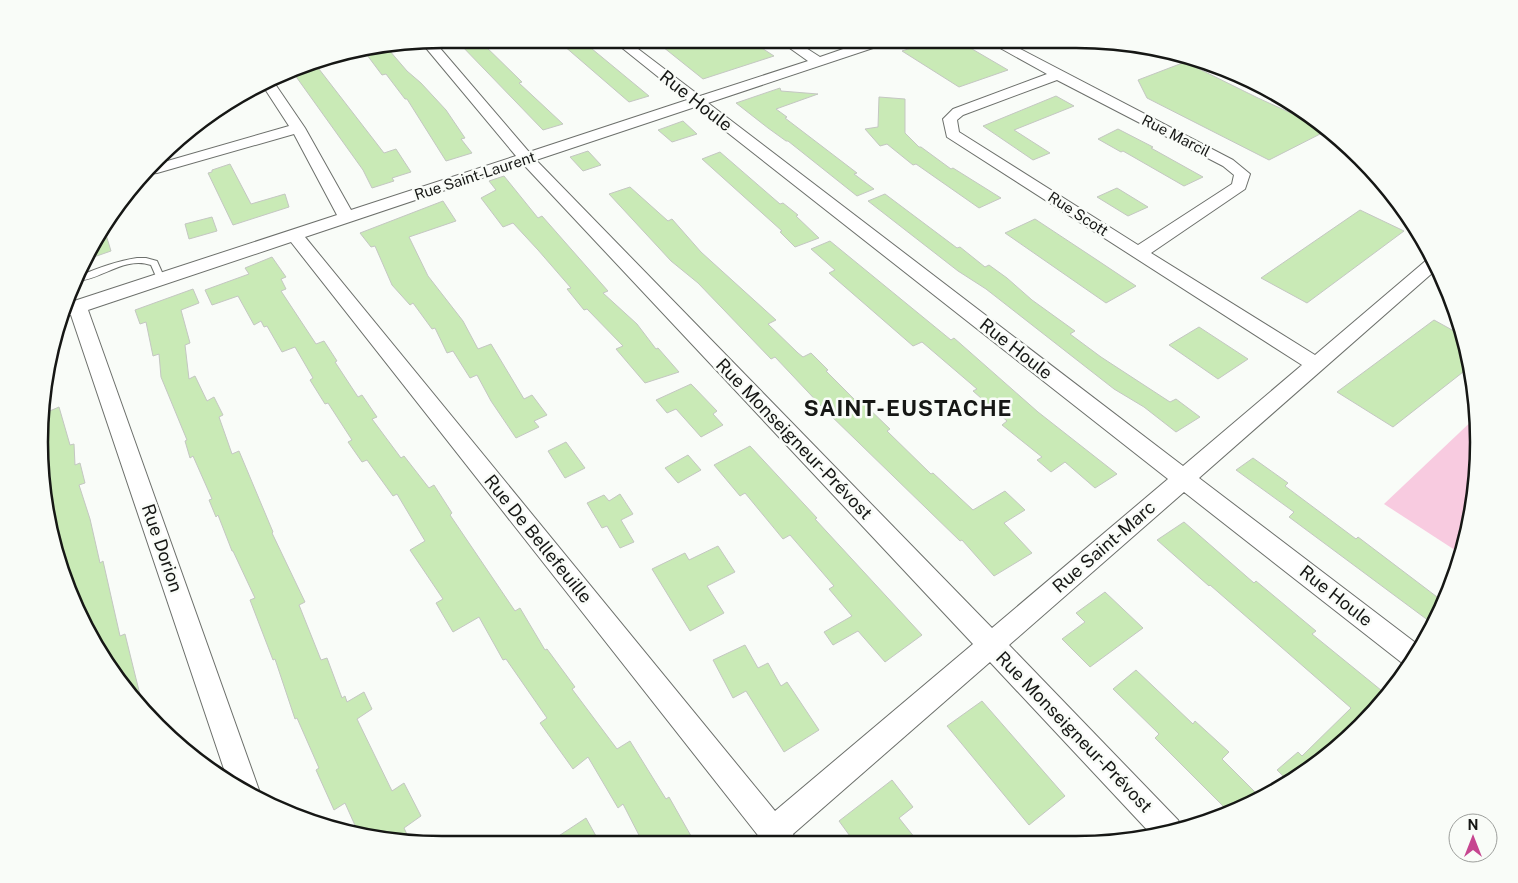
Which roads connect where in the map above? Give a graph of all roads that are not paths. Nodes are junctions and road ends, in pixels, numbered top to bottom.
1 (433, 48) edge
2 (629, 48) edge
3 (798, 48) edge
4 (853, 48) edge
5 (1005, 48) edge
6 (819, 62) junction
7 (1057, 75) junction
8 (270, 87) edge
9 (698, 102) junction
10 (298, 128) junction
11 (527, 159) junction
12 (158, 168) edge
13 (347, 218) junction
14 (294, 235) junction
15 (1139, 253) junction
16 (1431, 269) edge
17 (83, 278) edge
18 (161, 279) junction
19 (71, 309) edge
20 (1315, 364) junction
21 (1184, 479) junction
22 (991, 644) junction
23 (1408, 653) edge
24 (242, 782) edge
25 (1164, 825) edge
26 (776, 836) edge
27 (780, 836) edge

1 - 11 street, Rue Monseigneur-Prévost
2 - 9 street, Rue Houle
3 - 6 street
4 - 6 street, Rue Saint-Laurent
5 - 7 street, Rue Marcil
6 - 9 street, Rue Saint-Laurent
7 - 15 street, Rue Marcil
7 - 15 street, Rue Scott
8 - 10 street
9 - 11 street, Rue Saint-Laurent
9 - 21 street, Rue Houle
10 - 12 street
10 - 13 street
11 - 13 street, Rue Saint-Laurent
11 - 22 street, Rue Monseigneur-Prévost
13 - 14 street, Rue Saint-Laurent
14 - 18 street, Rue Saint-Laurent
14 - 26 street, Rue De Bellefeuille
15 - 20 street, Rue Scott
16 - 20 street, Rue Saint-Marc
17 - 18 lane
18 - 19 street, Rue Saint-Laurent
19 - 24 street, Rue Dorion
20 - 21 street, Rue Saint-Marc
21 - 22 street, Rue Saint-Marc
21 - 23 street, Rue Houle
22 - 25 street, Rue Monseigneur-Prévost
22 - 27 street, Rue Saint-Marc

